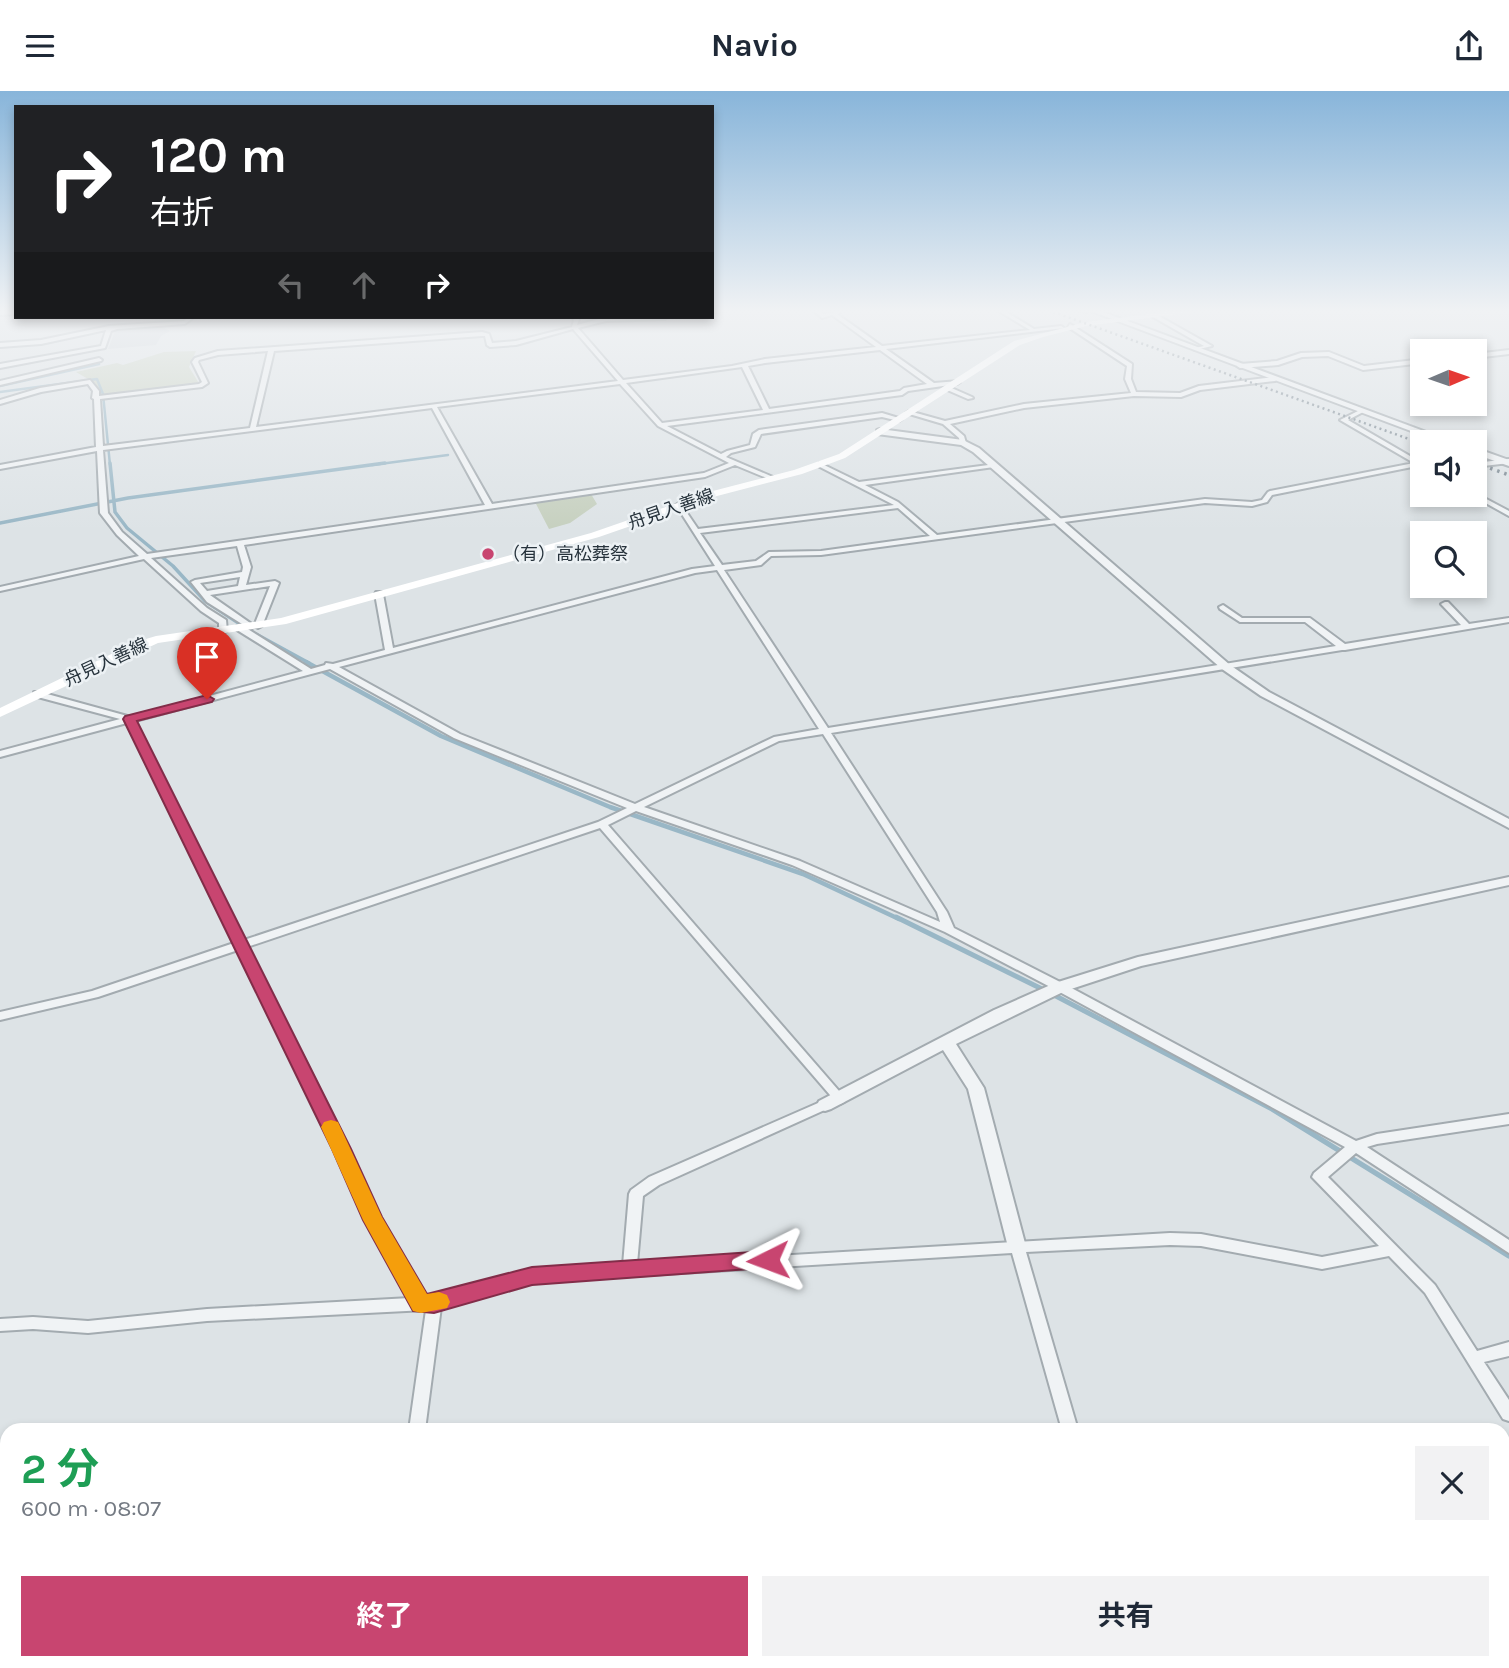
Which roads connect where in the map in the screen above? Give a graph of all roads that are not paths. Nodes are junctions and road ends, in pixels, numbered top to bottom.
1 (80, 384) edge
2 (91, 384) edge
3 (204, 384) edge
4 (263, 384) edge
5 (607, 384) edge
6 (621, 384) edge
7 (753, 384) edge
8 (944, 384) edge
9 (955, 384) edge
10 (1130, 384) edge
11 (1236, 384) edge
12 (1287, 384) edge
13 (932, 385) joint
14 (947, 389) junction
15 (40, 390) junction
16 (0, 394) edge
17 (1134, 394) junction
18 (95, 398) junction
19 (970, 398) dead end
20 (0, 403) edge
21 (433, 405) junction
22 (767, 411) junction
23 (1362, 411) junction
24 (909, 413) junction
25 (346, 417) junction
26 (899, 419) junction
27 (945, 423) junction
28 (660, 425) junction
29 (253, 428) junction
30 (343, 430) dead end
31 (1415, 430) edge
32 (880, 432) junction
33 (962, 443) junction
34 (98, 449) junction
35 (1487, 455) edge
36 (721, 457) junction
37 (1410, 459) edge
38 (1508, 462) edge
39 (735, 463) junction
40 (1487, 464) edge
41 (820, 465) junction
42 (994, 465) junction
43 (0, 467) edge
44 (1410, 467) edge
45 (771, 478) junction
46 (857, 484) junction
47 (1487, 502) edge
48 (679, 505) junction
49 (900, 506) junction
50 (490, 507) junction
51 (1509, 514) edge
52 (1058, 521) junction
53 (695, 531) junction
54 (935, 537) junction
55 (240, 543) junction
56 (144, 557) junction
57 (717, 567) junction
58 (245, 574) junction
59 (241, 588) junction
60 (0, 589) edge
61 (205, 594) junction
62 (380, 594) junction
63 (1445, 604) dead end
64 (1223, 607) dead end
65 (1509, 620) edge
66 (249, 627) junction
67 (1467, 627) junction
68 (223, 631) junction
69 (1345, 647) junction
70 (389, 649) junction
71 (329, 665) junction
72 (1226, 667) junction
73 (310, 672) junction
74 (37, 694) junction
75 (0, 713) edge
76 (129, 719) junction
77 (826, 733) junction
78 (0, 754) edge
79 (636, 808) junction
80 (602, 824) junction
81 (1509, 824) edge
82 (1509, 881) edge
83 (949, 930) junction
84 (240, 944) junction
85 (1059, 986) junction
86 (0, 1017) edge
87 (947, 1043) junction
88 (832, 1102) junction
89 (1509, 1119) edge
90 (1355, 1146) junction
91 (1017, 1247) junction
92 (1509, 1247) edge
93 (1391, 1250) junction
94 (630, 1268) junction
95 (428, 1304) junction
96 (0, 1325) edge
97 (1509, 1349) edge
98 (1474, 1357) junction
99 (1509, 1414) edge
100 (418, 1423) edge
101 (1068, 1423) edge

1 - 15 street
2 - 18 street
3 - 18 street
4 - 29 street
5 - 21 street
6 - 28 street
7 - 22 street
8 - 13 street
9 - 14 main road, 舟見入善線
10 - 17 street
11 - 17 street
12 - 23 street
13 - 22 street
14 - 19 street
14 - 24 main road, 舟見入善線
15 - 16 street
15 - 20 street
17 - 27 street
18 - 34 street
21 - 25 street
21 - 50 street
22 - 28 street
23 - 31 street
23 - 37 street
24 - 26 main road, 舟見入善線
24 - 27 street
25 - 29 street
25 - 30 street
26 - 32 main road, 舟見入善線
26 - 36 street
27 - 33 street
28 - 36 street
29 - 34 street
32 - 33 street
32 - 41 main road, 舟見入善線
33 - 42 street
34 - 43 street
34 - 56 street
35 - 38 street
36 - 39 street
38 - 40 street
39 - 45 street
39 - 50 street
41 - 45 main road, 舟見入善線
41 - 46 street
42 - 46 street
42 - 52 street
44 - 52 street
45 - 48 main road, 舟見入善線
46 - 49 street
47 - 51 street
48 - 53 street
48 - 62 main road, 舟見入善線
49 - 53 street
49 - 54 street
50 - 55 street
52 - 54 street
52 - 72 street
53 - 57 street
54 - 57 street
55 - 56 street
55 - 58 street
56 - 60 street
56 - 68 street
57 - 70 street
57 - 77 street
58 - 59 street
58 - 61 street
59 - 61 street
59 - 66 street
61 - 66 street
62 - 66 main road, 舟見入善線
62 - 70 street
63 - 67 street
64 - 69 street
65 - 67 street
66 - 68 main road, 舟見入善線
66 - 73 street
67 - 69 street
68 - 74 main road, 舟見入善線
69 - 72 street
70 - 71 street
71 - 73 street
71 - 79 street
72 - 77 street
72 - 81 street
73 - 76 street
74 - 75 main road, 舟見入善線
74 - 76 street
76 - 78 street
76 - 84 street
77 - 79 street
77 - 83 street
79 - 80 street
79 - 83 street
80 - 84 street
80 - 88 street
82 - 85 street
83 - 85 street
84 - 86 street
84 - 95 street
85 - 87 street
85 - 90 street
87 - 88 street
87 - 91 street
88 - 94 street
89 - 90 street
90 - 92 street
90 - 93 street
91 - 93 street
91 - 94 street
91 - 101 street
93 - 98 street
94 - 95 street
95 - 96 street
95 - 100 street
97 - 98 street
98 - 99 street

